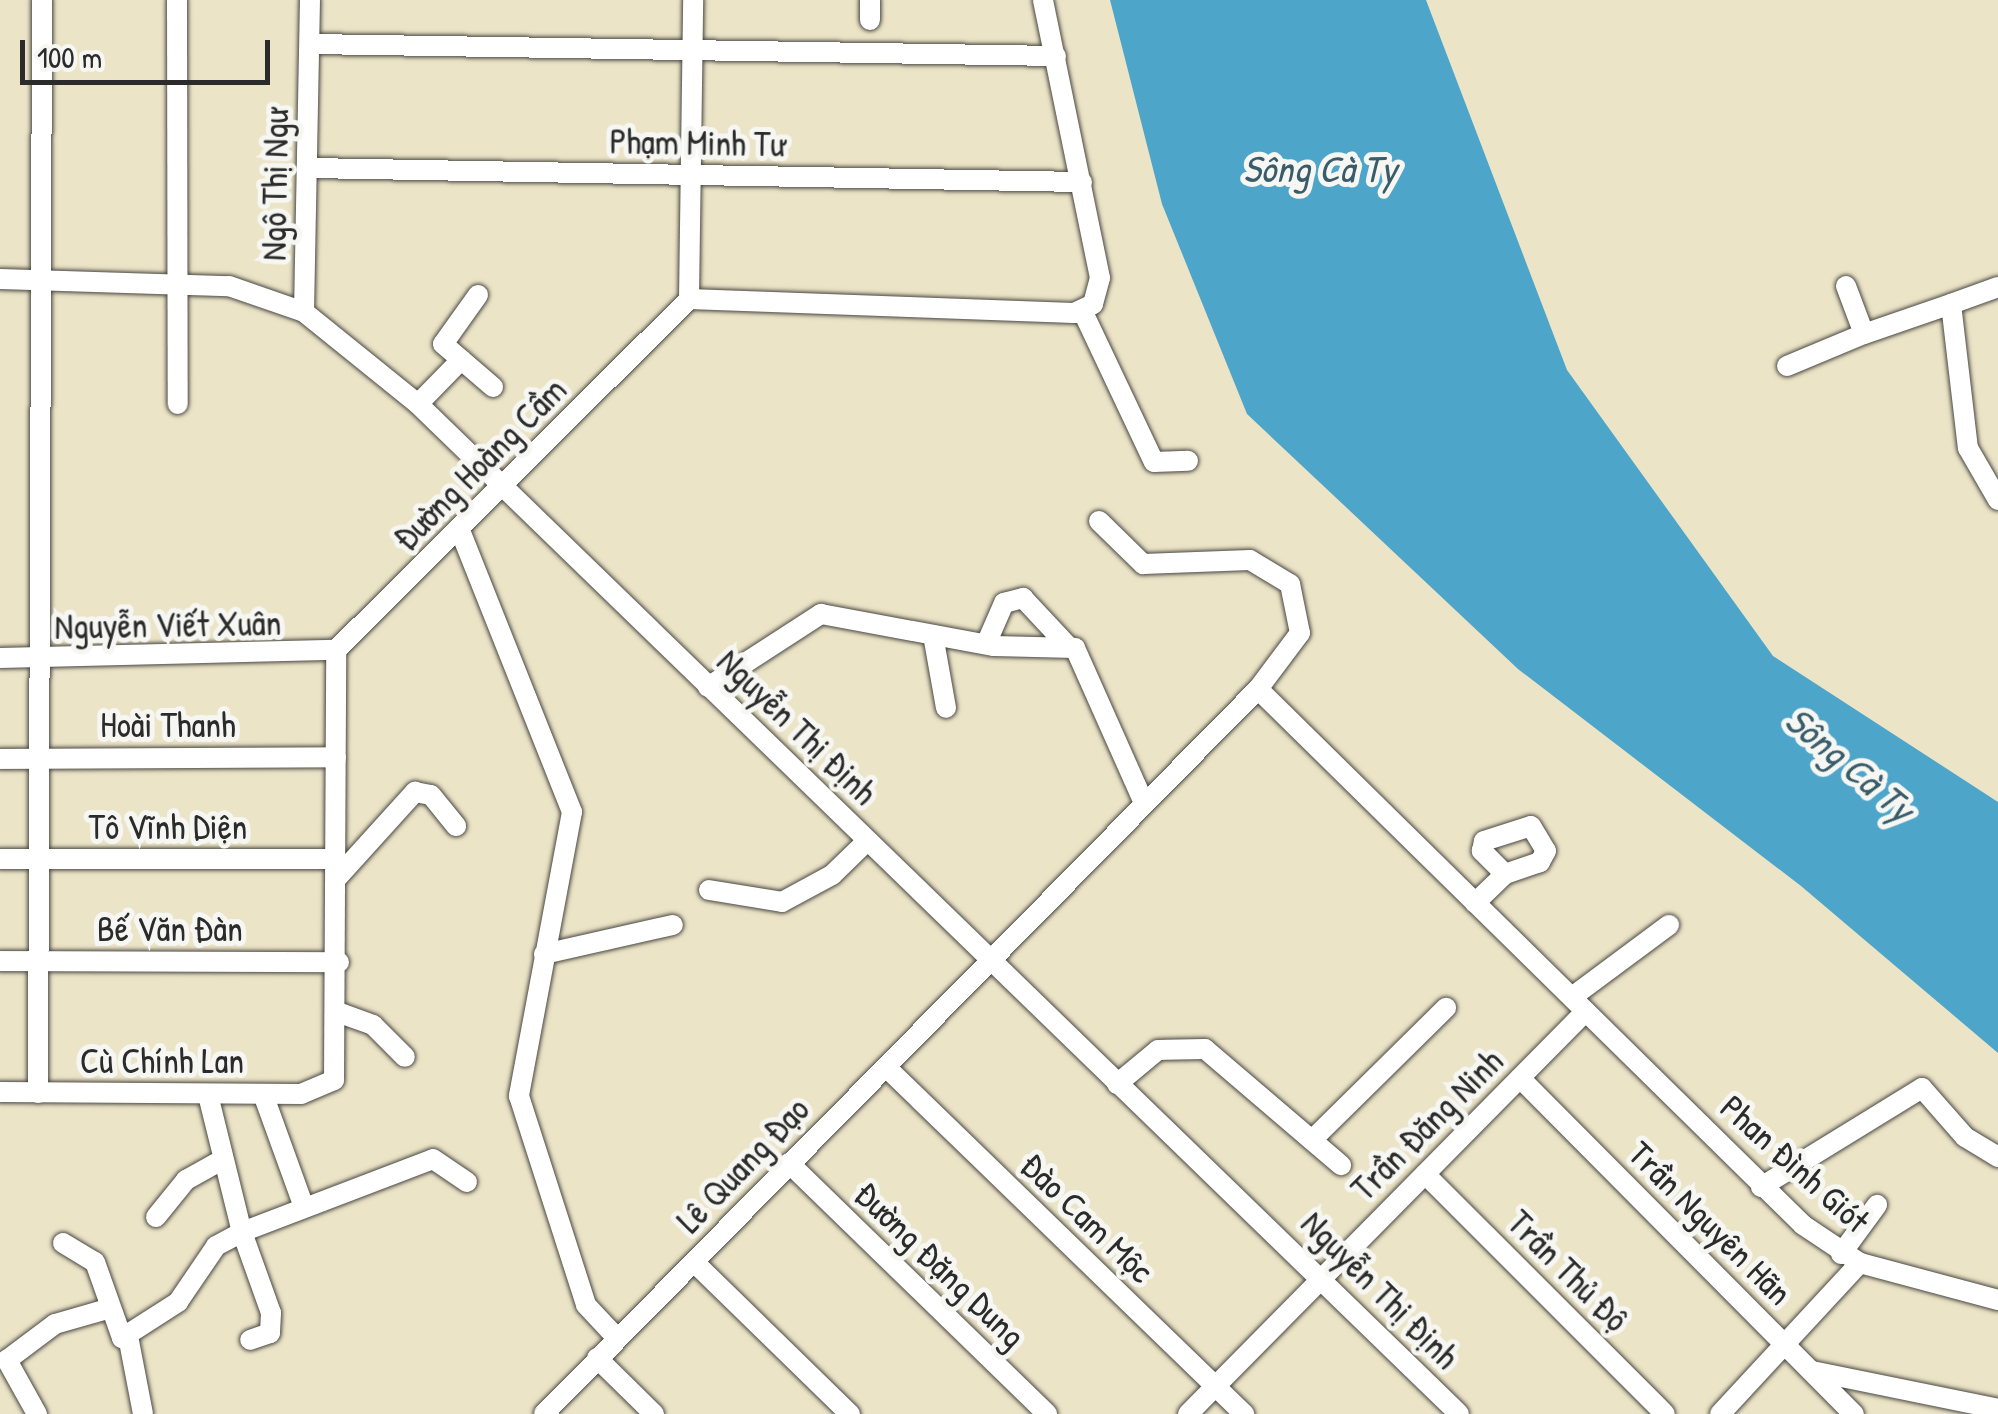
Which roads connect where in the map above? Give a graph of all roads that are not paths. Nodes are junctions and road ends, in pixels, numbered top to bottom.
1 (42, 0) edge
2 (178, 0) edge
3 (310, 0) edge
4 (694, 0) edge
5 (1043, 0) edge
6 (310, 44) junction
7 (692, 48) junction
8 (1056, 56) junction
9 (310, 168) junction
10 (690, 175) junction
11 (1082, 182) junction
12 (0, 278) edge
13 (39, 278) junction
14 (174, 281) junction
15 (1846, 286) dead end
16 (1998, 288) edge
17 (478, 295) dead end
18 (690, 299) junction
19 (1951, 304) junction
20 (1082, 310) junction
21 (304, 312) junction
22 (1864, 334) junction
23 (461, 360) junction
24 (1787, 366) dead end
25 (494, 387) dead end
26 (178, 404) dead end
27 (418, 404) junction
28 (1188, 461) dead end
29 (503, 488) junction
30 (1998, 500) edge
31 (1100, 520) dead end
32 (461, 532) junction
33 (933, 636) junction
34 (986, 644) junction
35 (1067, 645) junction
36 (336, 650) junction
37 (0, 658) edge
38 (43, 659) junction
39 (708, 687) junction
40 (1258, 689) junction
41 (946, 708) dead end
42 (336, 757) junction
43 (0, 759) edge
44 (43, 759) junction
45 (1142, 801) junction
46 (456, 826) dead end
47 (867, 841) junction
48 (0, 859) edge
49 (44, 859) junction
50 (336, 869) junction
51 (1505, 874) dead end
52 (709, 890) dead end
53 (1475, 903) junction
54 (1669, 925) dead end
55 (673, 926) dead end
56 (544, 954) junction
57 (988, 960) junction
58 (0, 961) edge
59 (42, 961) junction
60 (339, 962) junction
61 (1579, 1004) junction
62 (1446, 1008) dead end
63 (340, 1014) junction
64 (405, 1058) dead end
65 (886, 1067) junction
66 (1520, 1078) junction
67 (1117, 1084) junction
68 (0, 1092) edge
69 (38, 1092) junction
70 (263, 1094) junction
71 (208, 1095) junction
72 (1313, 1139) junction
73 (1998, 1158) edge
74 (222, 1160) junction
75 (789, 1163) junction
76 (1341, 1165) dead end
77 (1425, 1174) junction
78 (467, 1182) dead end
79 (1761, 1188) junction
80 (302, 1202) junction
81 (1877, 1205) dead end
82 (156, 1217) dead end
83 (242, 1232) junction
84 (63, 1243) dead end
85 (1850, 1259) junction
86 (694, 1262) junction
87 (1322, 1278) junction
88 (1998, 1300) edge
89 (108, 1309) junction
90 (128, 1336) junction
91 (617, 1338) junction
92 (250, 1340) dead end
93 (1786, 1346) junction
94 (597, 1358) junction
95 (1812, 1372) junction
96 (1216, 1386) junction
97 (1992, 1410) edge
98 (37, 1414) edge
99 (143, 1414) edge
100 (544, 1414) edge
101 (654, 1414) edge
102 (850, 1414) edge
103 (1047, 1414) edge
104 (1188, 1414) edge
105 (1244, 1414) edge
106 (1458, 1414) edge
107 (1665, 1414) edge
108 (1720, 1414) edge
109 (1854, 1414) edge

1 - 13 street
2 - 14 street
3 - 6 street, Ngô Thị Ngư
4 - 7 street
5 - 8 street
6 - 7 street
6 - 9 street, Ngô Thị Ngư
7 - 8 street
7 - 10 street
8 - 11 street
9 - 10 street, Phạm Minh Tư
9 - 21 street, Ngô Thị Ngư
10 - 11 street, Phạm Minh Tư
10 - 18 street
11 - 20 street
12 - 13 street, Nguyễn Thị Định
13 - 14 street, Nguyễn Thị Định
13 - 38 street
14 - 21 street, Nguyễn Thị Định
14 - 26 street
15 - 22 street
16 - 19 street
17 - 23 street
18 - 20 street
18 - 29 street, Đường Hoàng Cầm
19 - 22 street
19 - 30 street
20 - 28 street
21 - 27 street, Nguyễn Thị Định
22 - 24 street
23 - 25 street
23 - 27 street
27 - 29 street, Nguyễn Thị Định
29 - 32 street, Đường Hoàng Cầm
29 - 39 street, Nguyễn Thị Định
31 - 40 street, Lê Quang Đạo
32 - 36 street, Đường Hoàng Cầm
32 - 56 street
33 - 34 street
33 - 39 street
33 - 41 street
34 - 35 street
34 - 35 street
35 - 45 street
36 - 38 street, Nguyễn Viết Xuân
36 - 42 street
37 - 38 street, Nguyễn Viết Xuân
38 - 44 street
39 - 47 street, Nguyễn Thị Định
40 - 45 street, Lê Quang Đạo
40 - 53 street, Phan Đình Giót
42 - 44 street, Hoài Thanh
42 - 50 street
43 - 44 street, Hoài Thanh
44 - 49 street
45 - 57 street, Lê Quang Đạo
46 - 50 street
47 - 52 street
47 - 57 street, Nguyễn Thị Định
48 - 49 street, Tô Vĩnh Diện
49 - 50 street, Tô Vĩnh Diện
49 - 59 street
50 - 60 street
51 - 53 street
53 - 61 street, Phan Đình Giót
54 - 61 street, Trần Đăng Ninh
55 - 56 street
56 - 91 street
57 - 65 street, Lê Quang Đạo
57 - 67 street, Nguyễn Thị Định
58 - 59 street, Bế Văn Đàn
59 - 60 street, Bế Văn Đàn
59 - 69 street
60 - 63 street
61 - 66 street, Trần Đăng Ninh
61 - 79 street, Phan Đình Giót
62 - 72 street
63 - 64 street
63 - 70 street, Cù Chính Lan
65 - 75 street, Lê Quang Đạo
65 - 96 street, Đào Cam Mộc
66 - 77 street, Trần Đăng Ninh
66 - 93 street, Trần Nguyên Hãn
67 - 72 street
67 - 87 street, Nguyễn Thị Định
68 - 69 street, Cù Chính Lan
69 - 71 street, Cù Chính Lan
70 - 71 street, Cù Chính Lan
70 - 80 street
71 - 74 street
72 - 76 street
73 - 79 street
74 - 82 street
74 - 83 street
75 - 86 street, Lê Quang Đạo
75 - 103 street, Đường Đặng Dung
77 - 87 street, Trần Đăng Ninh
77 - 107 street, Trần Thủ Độ
78 - 80 street
79 - 85 street, Phan Đình Giót
80 - 83 street
81 - 85 street
83 - 90 street
83 - 92 street
84 - 89 street
85 - 88 street, Phan Đình Giót
85 - 93 street
86 - 91 street, Lê Quang Đạo
86 - 102 street
87 - 96 street, Trần Đăng Ninh
87 - 106 street, Nguyễn Thị Định
89 - 90 street
89 - 98 street
90 - 99 street
91 - 94 street, Lê Quang Đạo
93 - 95 street, Trần Nguyên Hãn
93 - 108 street
94 - 100 street, Lê Quang Đạo
94 - 101 street
95 - 97 street
95 - 109 street, Trần Nguyên Hãn
96 - 104 street, Trần Đăng Ninh
96 - 105 street, Đào Cam Mộc

